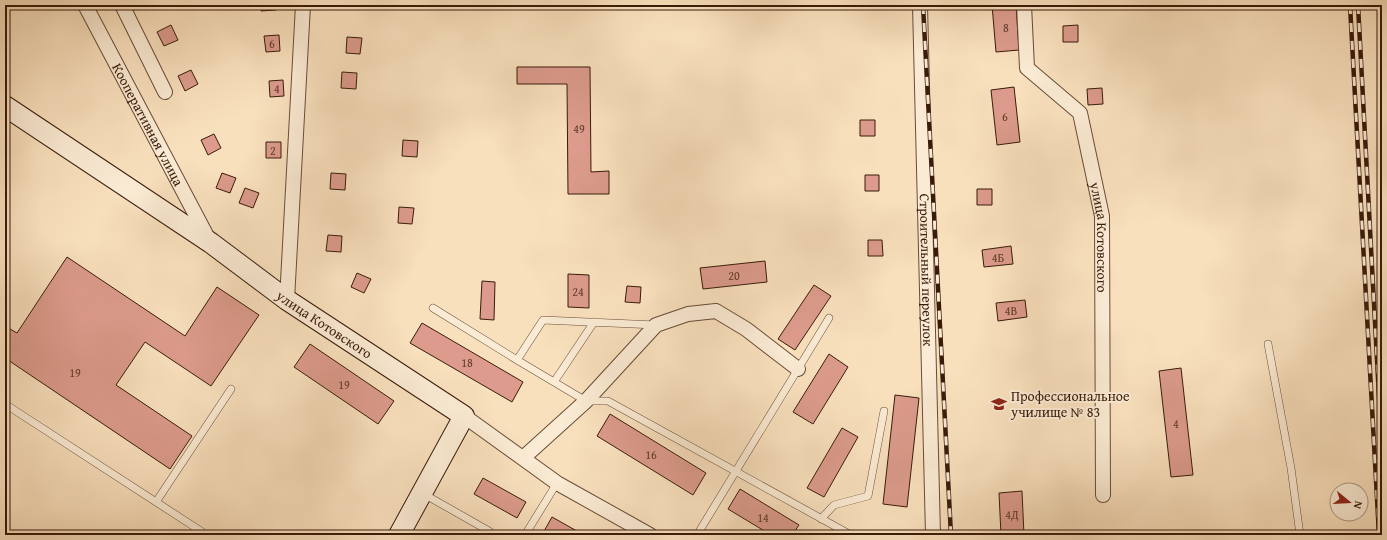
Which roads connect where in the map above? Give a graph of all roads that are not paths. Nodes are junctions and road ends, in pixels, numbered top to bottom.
1 (85, 5) edge
2 (122, 5) edge
3 (303, 5) edge
4 (920, 5) edge
5 (1024, 5) edge
6 (165, 92) dead end
7 (5, 106) edge
8 (211, 243) junction
9 (287, 300) junction
10 (433, 308) dead end
11 (829, 318) dead end
12 (594, 322) junction
13 (656, 325) junction
14 (1268, 344) dead end
15 (517, 360) junction
16 (798, 369) junction
17 (554, 382) junction
18 (231, 389) dead end
19 (586, 401) junction
20 (5, 404) edge
21 (884, 411) dead end
22 (464, 416) junction
23 (523, 458) junction
24 (736, 471) junction
25 (557, 483) junction
26 (422, 493) junction
27 (1103, 495) dead end
28 (156, 502) junction
29 (822, 519) junction
30 (489, 531) dead end
31 (933, 534) edge
32 (207, 535) edge
33 (399, 535) edge
34 (525, 535) edge
35 (650, 535) edge
36 (697, 535) edge
37 (851, 535) edge
38 (1300, 535) edge

1 - 8 street, Кооперативная улица
2 - 6 street
3 - 9 street
4 - 31 street, Строительный переулок
5 - 27 street, улица Котовского
7 - 8 main road, улица Котовского
8 - 9 main road, улица Котовского
9 - 22 main road, улица Котовского
10 - 15 lane
11 - 16 lane
12 - 13 lane
12 - 15 lane
12 - 17 lane
13 - 16 street
13 - 19 street
14 - 38 lane
15 - 17 lane
16 - 24 lane
17 - 19 lane
18 - 28 lane
19 - 23 street
19 - 24 lane
20 - 28 lane
21 - 29 lane
22 - 23 street, улица Котовского
22 - 26 main road
23 - 25 street, улица Котовского
24 - 29 lane
24 - 36 lane
25 - 34 lane
25 - 35 street, улица Котовского
26 - 30 lane
26 - 33 main road
28 - 32 lane
29 - 37 lane

